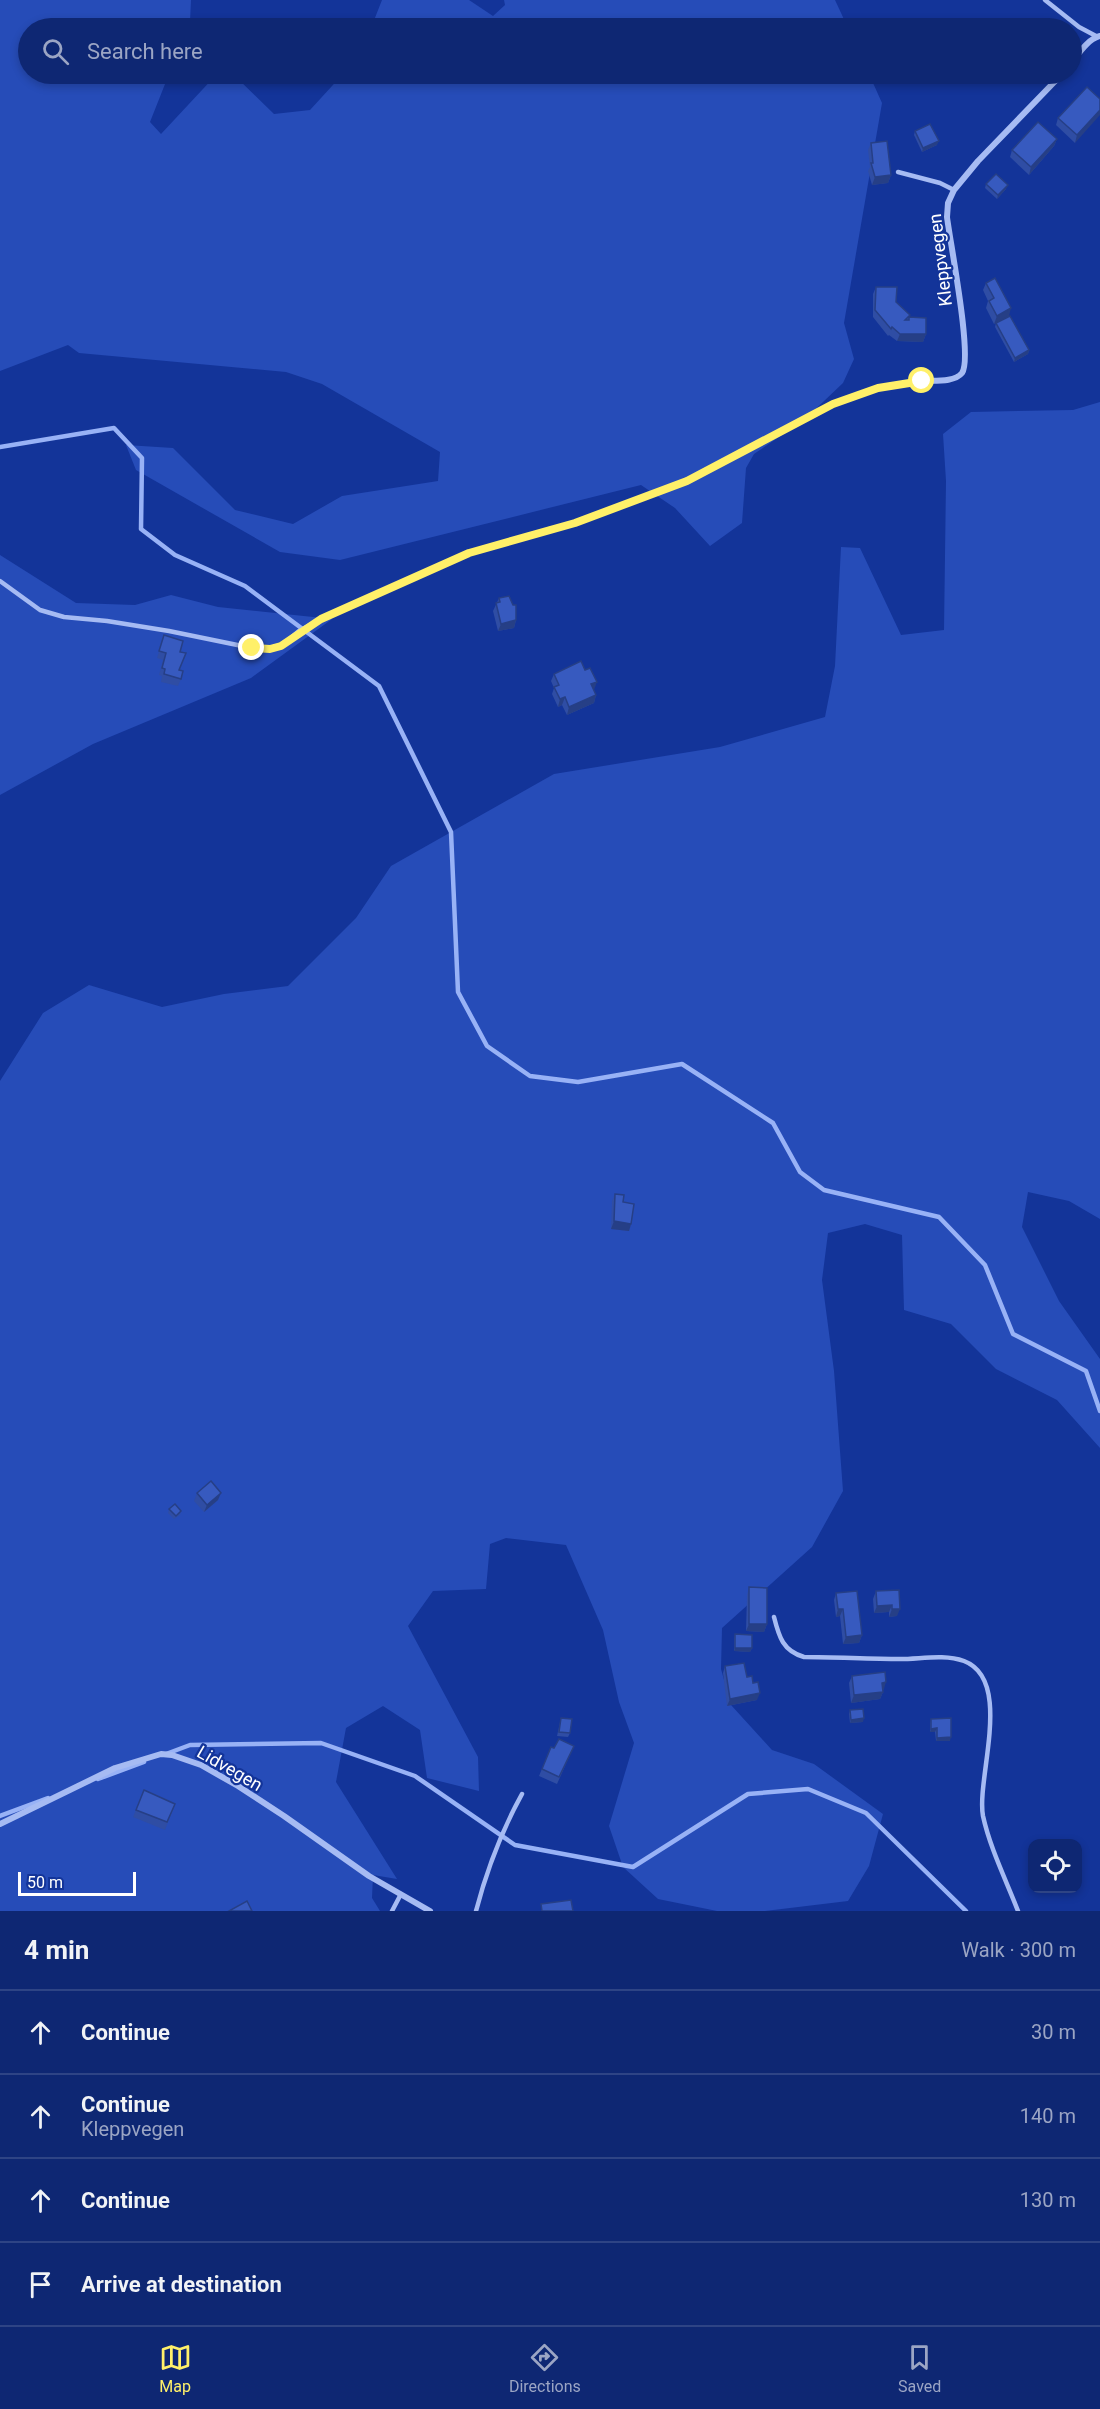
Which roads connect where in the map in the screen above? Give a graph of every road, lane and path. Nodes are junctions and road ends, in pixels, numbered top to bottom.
1 (1045, 0) edge
2 (1068, 18) edge
3 (1082, 28) edge
4 (1098, 36) edge
5 (1082, 51) edge
6 (1052, 84) edge
7 (898, 172) dead end
8 (954, 190) junction
9 (922, 381) joint
10 (0, 581) edge
11 (774, 1617) dead end
12 (522, 1794) dead end
13 (0, 1824) edge
14 (402, 1894) junction
15 (392, 1911) edge
16 (430, 1911) edge
17 (476, 1911) edge
18 (1017, 1911) edge

1 - 2 lane
3 - 4 lane
4 - 5 street
6 - 8 street, Kleppvegen
7 - 8 lane
8 - 9 street, Kleppvegen
9 - 10 lane
11 - 18 lane
12 - 17 lane
13 - 14 street, Lidvegen
14 - 15 lane
14 - 16 street, Lidvegen

